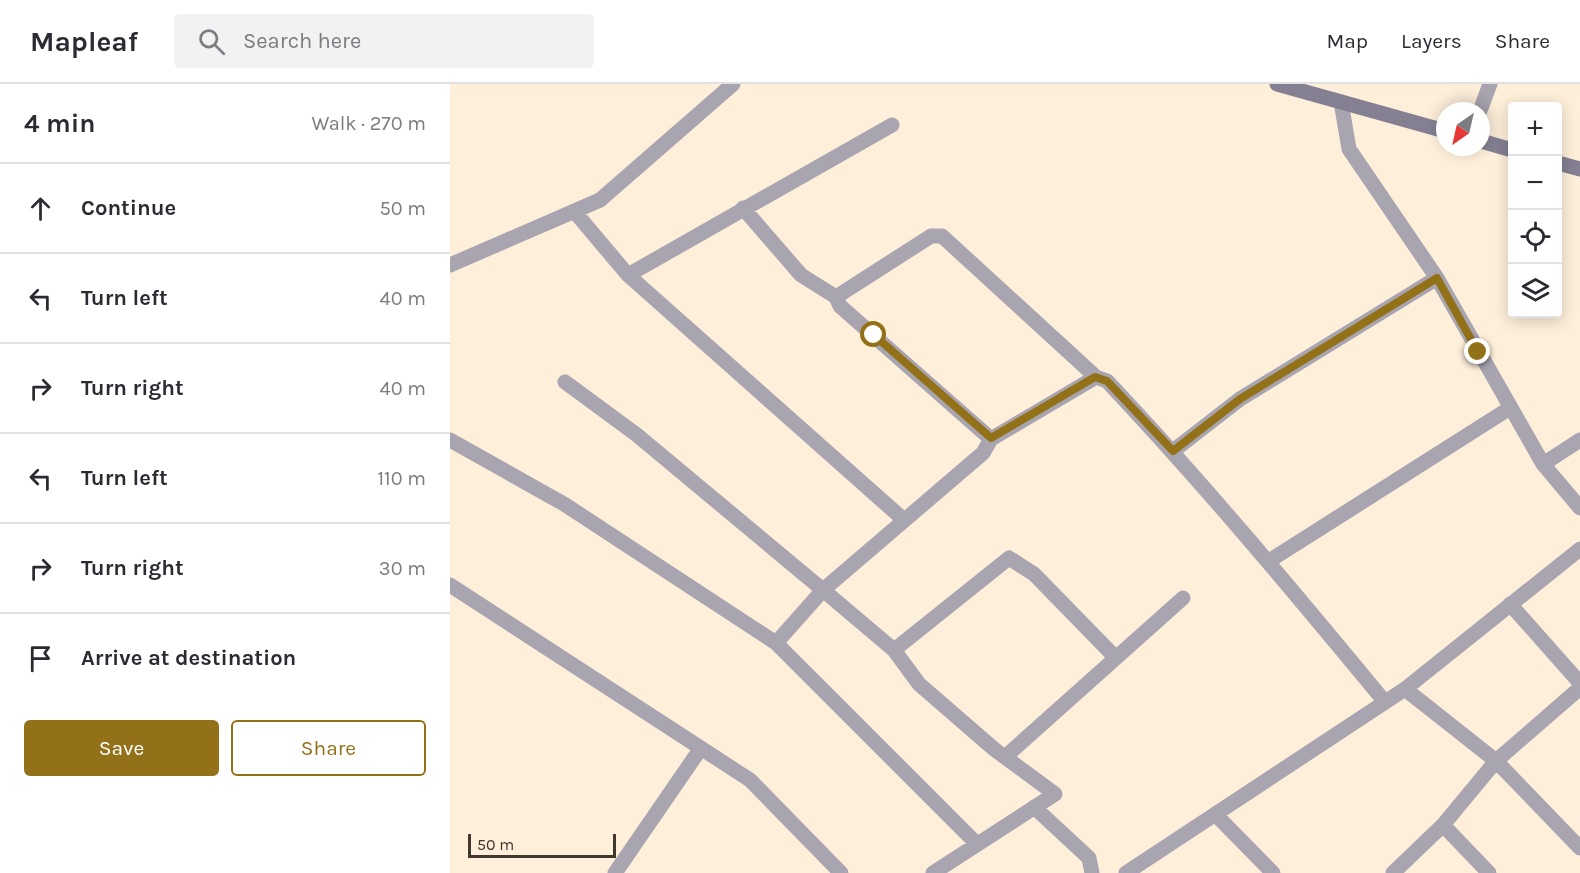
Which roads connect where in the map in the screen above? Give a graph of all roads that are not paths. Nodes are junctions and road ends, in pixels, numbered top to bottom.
1 (733, 84) edge
2 (1277, 84) edge
3 (1490, 84) edge
4 (1341, 102) junction
5 (1483, 102) edge
6 (892, 125) dead end
7 (1436, 128) edge
8 (1490, 144) edge
9 (1508, 149) edge
10 (1562, 164) edge
11 (1580, 169) edge
12 (743, 208) junction
13 (574, 211) junction
14 (450, 265) edge
15 (628, 275) junction
16 (1437, 278) junction
17 (836, 297) junction
18 (1095, 377) junction
19 (565, 382) dead end
20 (1510, 408) junction
21 (991, 438) junction
22 (450, 440) edge
23 (1580, 440) edge
24 (1173, 451) junction
25 (1543, 464) junction
26 (1580, 508) edge
27 (904, 520) junction
28 (1580, 549) edge
29 (1269, 561) junction
30 (450, 585) edge
31 (823, 590) junction
32 (1183, 598) dead end
33 (1510, 604) junction
34 (776, 643) junction
35 (894, 650) junction
36 (1115, 657) junction
37 (1580, 683) edge
38 (1580, 688) edge
39 (1405, 689) junction
40 (1385, 702) junction
41 (700, 748) junction
42 (1005, 757) junction
43 (1496, 761) junction
44 (1034, 807) junction
45 (1215, 814) junction
46 (1443, 825) junction
47 (977, 844) junction
48 (1580, 848) edge
49 (615, 873) edge
50 (841, 873) edge
51 (933, 873) edge
52 (1092, 873) edge
53 (1126, 873) edge
54 (1274, 873) edge
55 (1392, 873) edge
56 (1489, 873) edge

1 - 13 street
2 - 4 main road
3 - 5 street
4 - 7 main road
4 - 16 street
6 - 12 street
8 - 9 main road
10 - 11 main road
12 - 15 street
12 - 17 street
13 - 14 street
13 - 15 street
15 - 27 street
16 - 20 street
16 - 24 street
17 - 18 street
17 - 21 street
18 - 21 street
18 - 24 street
19 - 31 street
20 - 25 street
20 - 29 street
21 - 27 street
22 - 34 street
23 - 25 street
24 - 29 street
25 - 26 street
27 - 31 street
28 - 33 street
29 - 40 street
30 - 41 street
31 - 34 street
31 - 35 street
32 - 36 street
33 - 37 street
33 - 39 street
34 - 47 street
35 - 36 street
35 - 42 street
36 - 42 street
38 - 43 street
39 - 40 street
39 - 43 street
40 - 45 street
41 - 49 street
41 - 50 street
42 - 44 street
43 - 46 street
43 - 48 street
44 - 47 street
44 - 52 street
45 - 53 street
45 - 54 street
46 - 55 street
46 - 56 street
47 - 51 street

